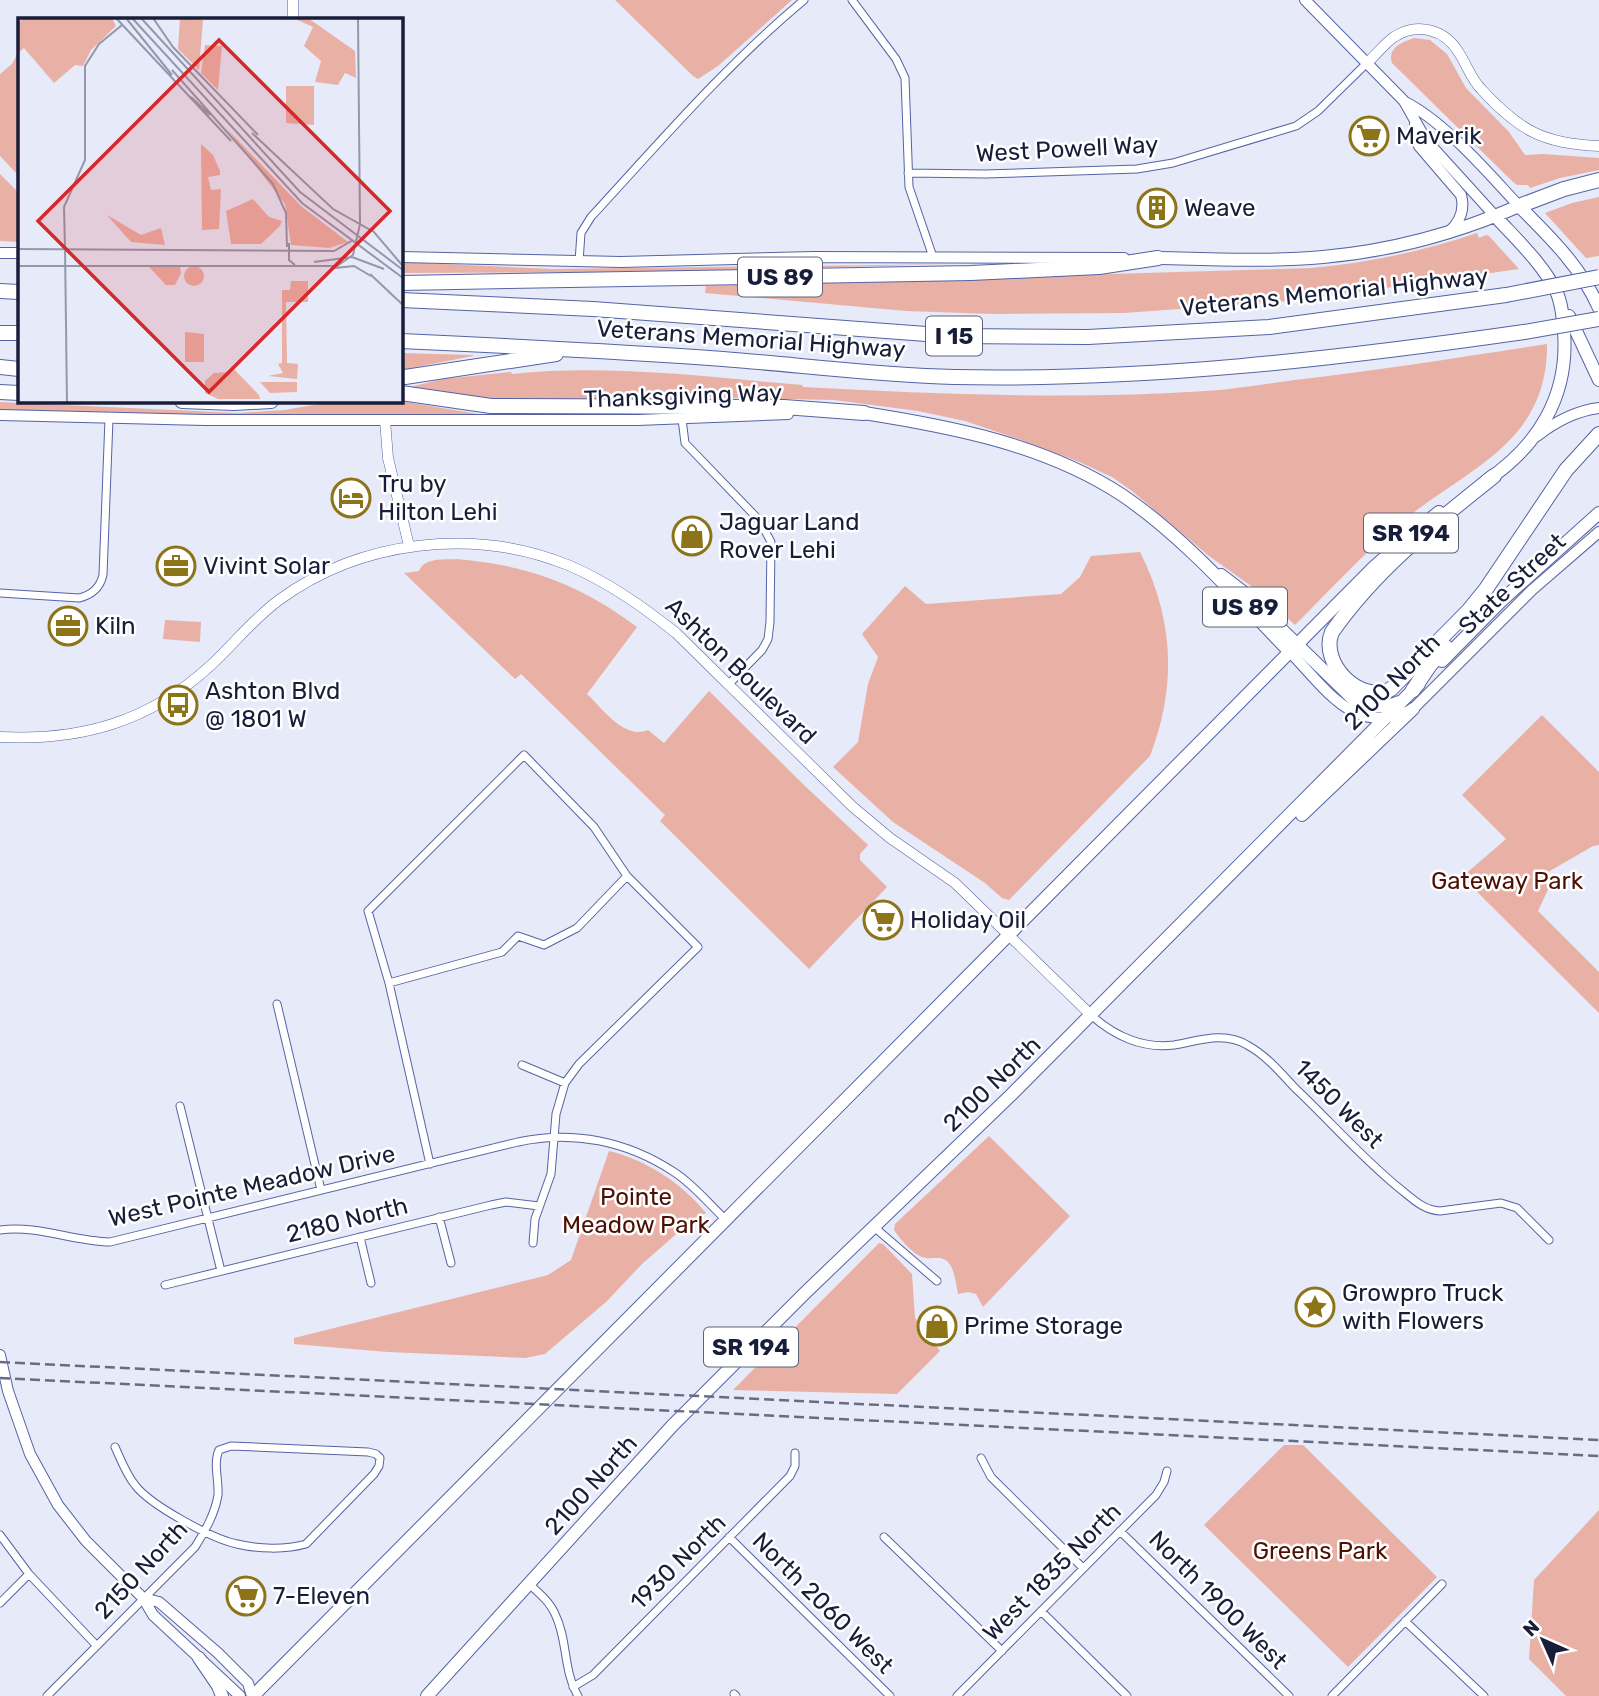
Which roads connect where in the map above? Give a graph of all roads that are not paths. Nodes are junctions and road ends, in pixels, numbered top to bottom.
1 (293, 0) edge
2 (804, 0) edge
3 (852, 0) edge
4 (1305, 0) edge
5 (293, 18) edge
6 (1367, 63) junction
7 (1404, 101) junction
8 (1415, 121) junction
9 (1599, 146) edge
10 (908, 173) junction
11 (1599, 180) edge
12 (1519, 206) junction
13 (1495, 216) junction
14 (1449, 232) junction
15 (0, 253) edge
16 (18, 253) edge
17 (402, 257) edge
18 (933, 257) junction
19 (1158, 258) junction
20 (579, 262) junction
21 (1599, 277) edge
22 (402, 283) edge
23 (0, 291) edge
24 (18, 292) edge
25 (1558, 294) junction
26 (402, 300) edge
27 (1599, 308) edge
28 (1599, 319) edge
29 (0, 333) edge
30 (18, 333) edge
31 (402, 341) edge
32 (588, 349) junction
33 (0, 368) edge
34 (18, 369) edge
35 (405, 377) dead end
36 (1599, 380) edge
37 (0, 392) edge
38 (18, 393) edge
39 (402, 393) edge
40 (208, 402) edge
41 (252, 402) edge
42 (1599, 408) edge
43 (864, 413) junction
44 (0, 415) edge
45 (109, 419) junction
46 (682, 419) junction
47 (385, 421) junction
48 (1598, 435) edge
49 (1537, 436) junction
50 (1494, 475) junction
51 (1599, 513) edge
52 (1599, 533) edge
53 (409, 546) junction
54 (1486, 589) junction
55 (0, 593) edge
56 (1294, 649) junction
57 (728, 685) junction
58 (1410, 700) junction
59 (1385, 719) junction
60 (0, 737) edge
61 (1240, 866) junction
62 (627, 876) junction
63 (1009, 936) junction
64 (389, 983) junction
65 (276, 1004) dead end
66 (1091, 1015) junction
67 (522, 1065) dead end
68 (565, 1083) junction
69 (180, 1106) dead end
70 (554, 1137) junction
71 (430, 1164) junction
72 (321, 1189) junction
73 (539, 1206) junction
74 (439, 1217) junction
75 (207, 1218) junction
76 (727, 1220) junction
77 (874, 1227) junction
78 (0, 1230) edge
79 (360, 1237) junction
80 (1549, 1240) dead end
81 (533, 1243) dead end
82 (451, 1263) dead end
83 (221, 1271) junction
84 (937, 1281) dead end
85 (371, 1283) dead end
86 (165, 1285) dead end
87 (0, 1355) edge
88 (115, 1447) dead end
89 (795, 1453) dead end
90 (981, 1458) dead end
91 (1167, 1471) dead end
92 (205, 1531) junction
93 (1120, 1531) junction
94 (0, 1535) edge
95 (729, 1536) junction
96 (884, 1537) dead end
97 (1083, 1568) junction
98 (29, 1574) junction
99 (529, 1584) junction
100 (1442, 1584) dead end
101 (143, 1598) junction
102 (0, 1603) edge
103 (1041, 1611) junction
104 (1405, 1621) junction
105 (96, 1645) junction
106 (1002, 1651) junction
107 (199, 1658) junction
108 (573, 1687) junction
109 (47, 1696) edge
110 (222, 1696) edge
111 (240, 1696) edge
112 (253, 1696) edge
113 (427, 1696) edge
114 (578, 1696) edge
115 (890, 1696) edge
116 (957, 1696) edge
117 (1126, 1696) edge
118 (1289, 1696) edge
119 (1332, 1696) edge
120 (1483, 1696) edge

1 - 5 street
2 - 20 street
3 - 10 street
4 - 6 main road
6 - 7 main road
6 - 9 street
6 - 10 street, West Powell Way
7 - 8 main road
7 - 12 main road
8 - 13 main road
8 - 14 main road
10 - 18 street
11 - 12 highway
12 - 13 highway, US 89
12 - 27 highway
13 - 14 highway, US 89
13 - 25 highway, SR 194
14 - 19 highway, US 89
15 - 16 main road
17 - 20 main road
18 - 19 main road
18 - 20 main road
19 - 22 highway, US 89
21 - 26 highway, Veterans Memorial Highway / I 15, bridge
23 - 24 highway
25 - 36 highway
25 - 49 highway, SR 194
28 - 32 highway, Veterans Memorial Highway / I 15, bridge
29 - 30 highway
31 - 32 highway, Veterans Memorial Highway / I 15
32 - 35 highway
33 - 34 highway
37 - 38 highway
39 - 43 highway, US 89
40 - 41 highway
42 - 49 main road
43 - 46 main road, Thanksgiving Way
43 - 56 highway, Thanksgiving Way / US 89
44 - 45 main road, Thanksgiving Way
45 - 47 main road, Thanksgiving Way
45 - 55 street
46 - 47 main road, Thanksgiving Way
46 - 57 street
47 - 53 street
48 - 54 highway
49 - 50 highway, SR 194
50 - 54 highway
50 - 56 highway, SR 194
51 - 58 highway, 2100 North / SR 194
52 - 58 main road, State Street
53 - 57 street, Ashton Boulevard
53 - 60 street, Ashton Boulevard
54 - 58 highway
56 - 58 highway, Thanksgiving Way
56 - 59 main road, US 89
56 - 63 highway, SR 194
57 - 63 street, Ashton Boulevard
58 - 59 highway, 2100 North / SR 194
58 - 61 highway
59 - 61 highway, 2100 North / SR 194
61 - 66 highway, 2100 North / SR 194
62 - 64 street
62 - 64 street
62 - 68 street
63 - 66 street, Ashton Boulevard
63 - 76 highway, SR 194
64 - 71 street
65 - 72 street
66 - 77 highway, 2100 North / SR 194
66 - 80 street, 1450 West
67 - 68 street
68 - 70 street
69 - 75 street
70 - 71 street, West Pointe Meadow Drive
70 - 73 street
70 - 76 street, West Pointe Meadow Drive
71 - 72 street, West Pointe Meadow Drive
72 - 75 street, West Pointe Meadow Drive
73 - 74 street, 2180 North
73 - 81 street
74 - 79 street, 2180 North
74 - 82 street
75 - 78 street, West Pointe Meadow Drive
75 - 83 street
76 - 112 highway, SR 194
77 - 84 street
77 - 99 highway, 2100 North / SR 194
79 - 83 street, 2180 North
79 - 85 street
83 - 86 street, 2180 North
87 - 101 main road
88 - 92 street
89 - 95 street, 1930 North
90 - 97 street
91 - 93 street, West 1835 North
92 - 92 street, 2150 North
92 - 101 street, 2150 North
93 - 97 street, West 1835 North
93 - 118 street, North 1900 West
94 - 98 street
95 - 108 street, 1930 North
95 - 115 street, North 2060 West
96 - 106 street
97 - 103 street, West 1835 North
98 - 102 street
98 - 105 street
99 - 108 street
99 - 113 highway, 2100 North / SR 194
100 - 104 street
101 - 105 street, 2150 North
101 - 107 main road
101 - 112 main road
103 - 106 street, West 1835 North
103 - 117 street
104 - 119 street
104 - 120 street
105 - 109 street, 2150 North
106 - 116 street, West 1835 North
107 - 110 highway
107 - 111 main road
108 - 114 street

